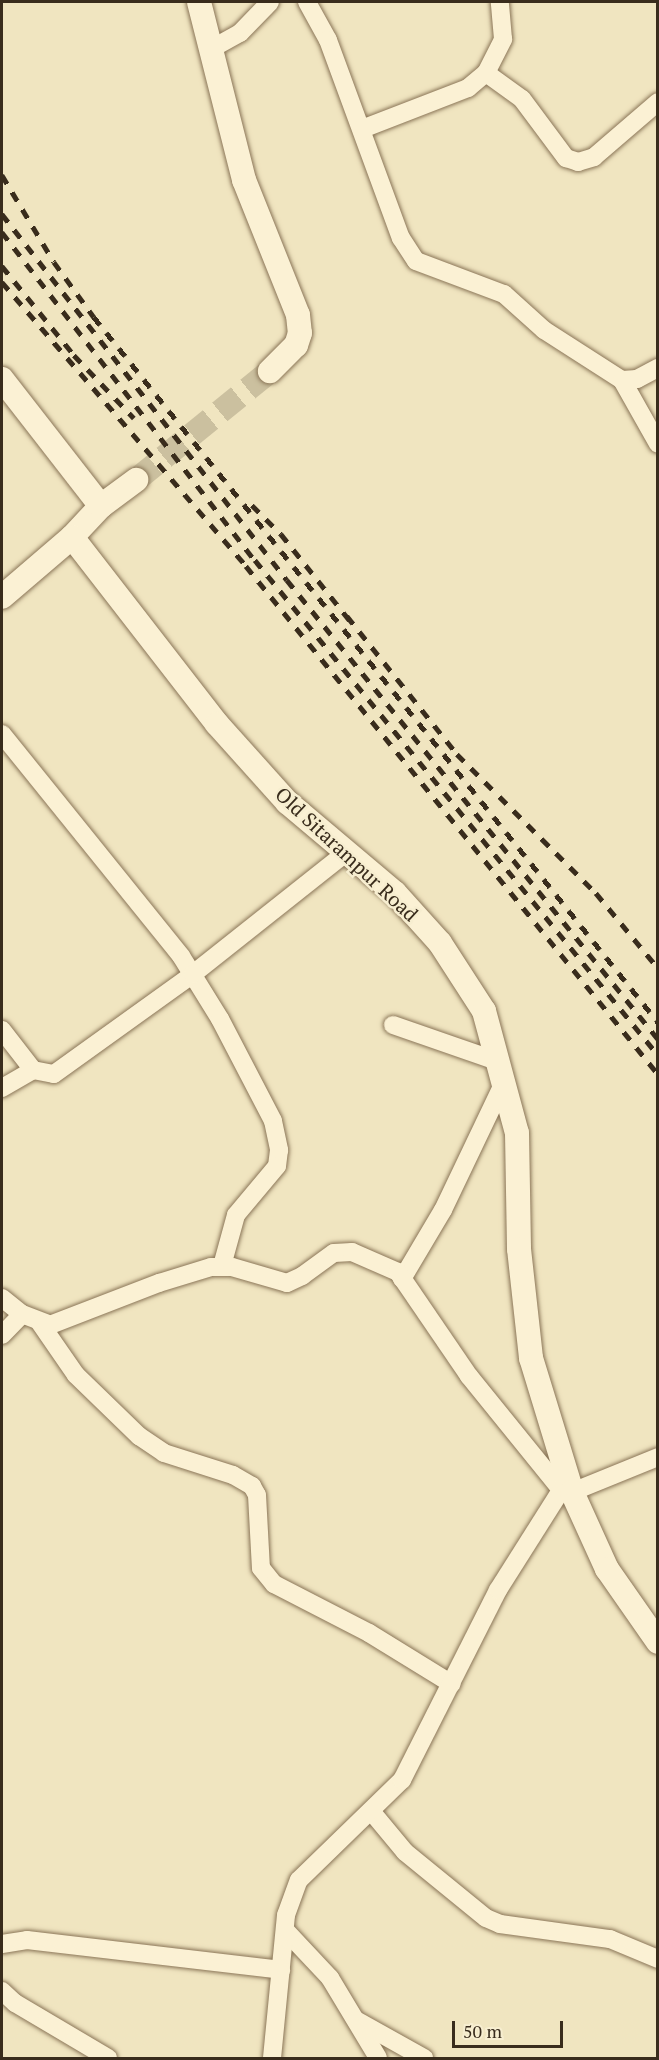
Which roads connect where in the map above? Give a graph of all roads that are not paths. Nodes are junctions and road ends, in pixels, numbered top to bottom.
1 (199, 2) edge
2 (270, 2) edge
3 (307, 2) edge
4 (500, 2) edge
5 (211, 49) junction
6 (486, 73) junction
7 (657, 102) edge
8 (362, 129) junction
9 (657, 368) edge
10 (270, 372) tunnel mouth
11 (2, 379) edge
12 (622, 380) junction
13 (657, 444) edge
14 (136, 480) tunnel mouth
15 (101, 506) junction
16 (72, 537) junction
17 (2, 597) edge
18 (2, 734) edge
19 (347, 852) junction
20 (193, 974) junction
21 (393, 1025) dead end
22 (2, 1030) edge
23 (33, 1070) junction
24 (502, 1072) junction
25 (2, 1088) edge
26 (222, 1266) junction
27 (402, 1279) junction
28 (2, 1298) edge
29 (22, 1314) junction
30 (40, 1323) junction
31 (2, 1335) edge
32 (657, 1457) edge
33 (567, 1488) junction
34 (657, 1642) edge
35 (452, 1684) junction
36 (371, 1811) junction
37 (285, 1930) junction
38 (2, 1944) edge
39 (657, 1959) edge
40 (281, 1970) junction
41 (2, 1991) edge
42 (354, 2019) junction
43 (97, 2055) edge
44 (273, 2058) edge
45 (378, 2058) edge
46 (424, 2058) edge

1 - 5 street
2 - 5 street
3 - 8 street
4 - 6 street
5 - 10 street
6 - 7 street
6 - 8 street
8 - 12 street
9 - 12 street
11 - 15 street
12 - 13 street
14 - 15 street
15 - 16 street
16 - 17 street
16 - 19 street, Old Sitarampur Road
18 - 20 street
19 - 20 street
19 - 24 street, Old Sitarampur Road
20 - 23 street
20 - 26 street
21 - 24 street
22 - 23 street
23 - 25 street
24 - 27 street
24 - 33 street, Old Sitarampur Road
26 - 27 street
26 - 30 street
27 - 33 street
28 - 29 street
29 - 30 street
29 - 31 street
30 - 35 street
32 - 33 street
33 - 34 street, Old Sitarampur Road
33 - 35 street
35 - 36 street
36 - 37 street
36 - 39 street
37 - 40 street
37 - 42 street
38 - 40 street
40 - 44 street
41 - 43 street
42 - 45 street
42 - 46 street

